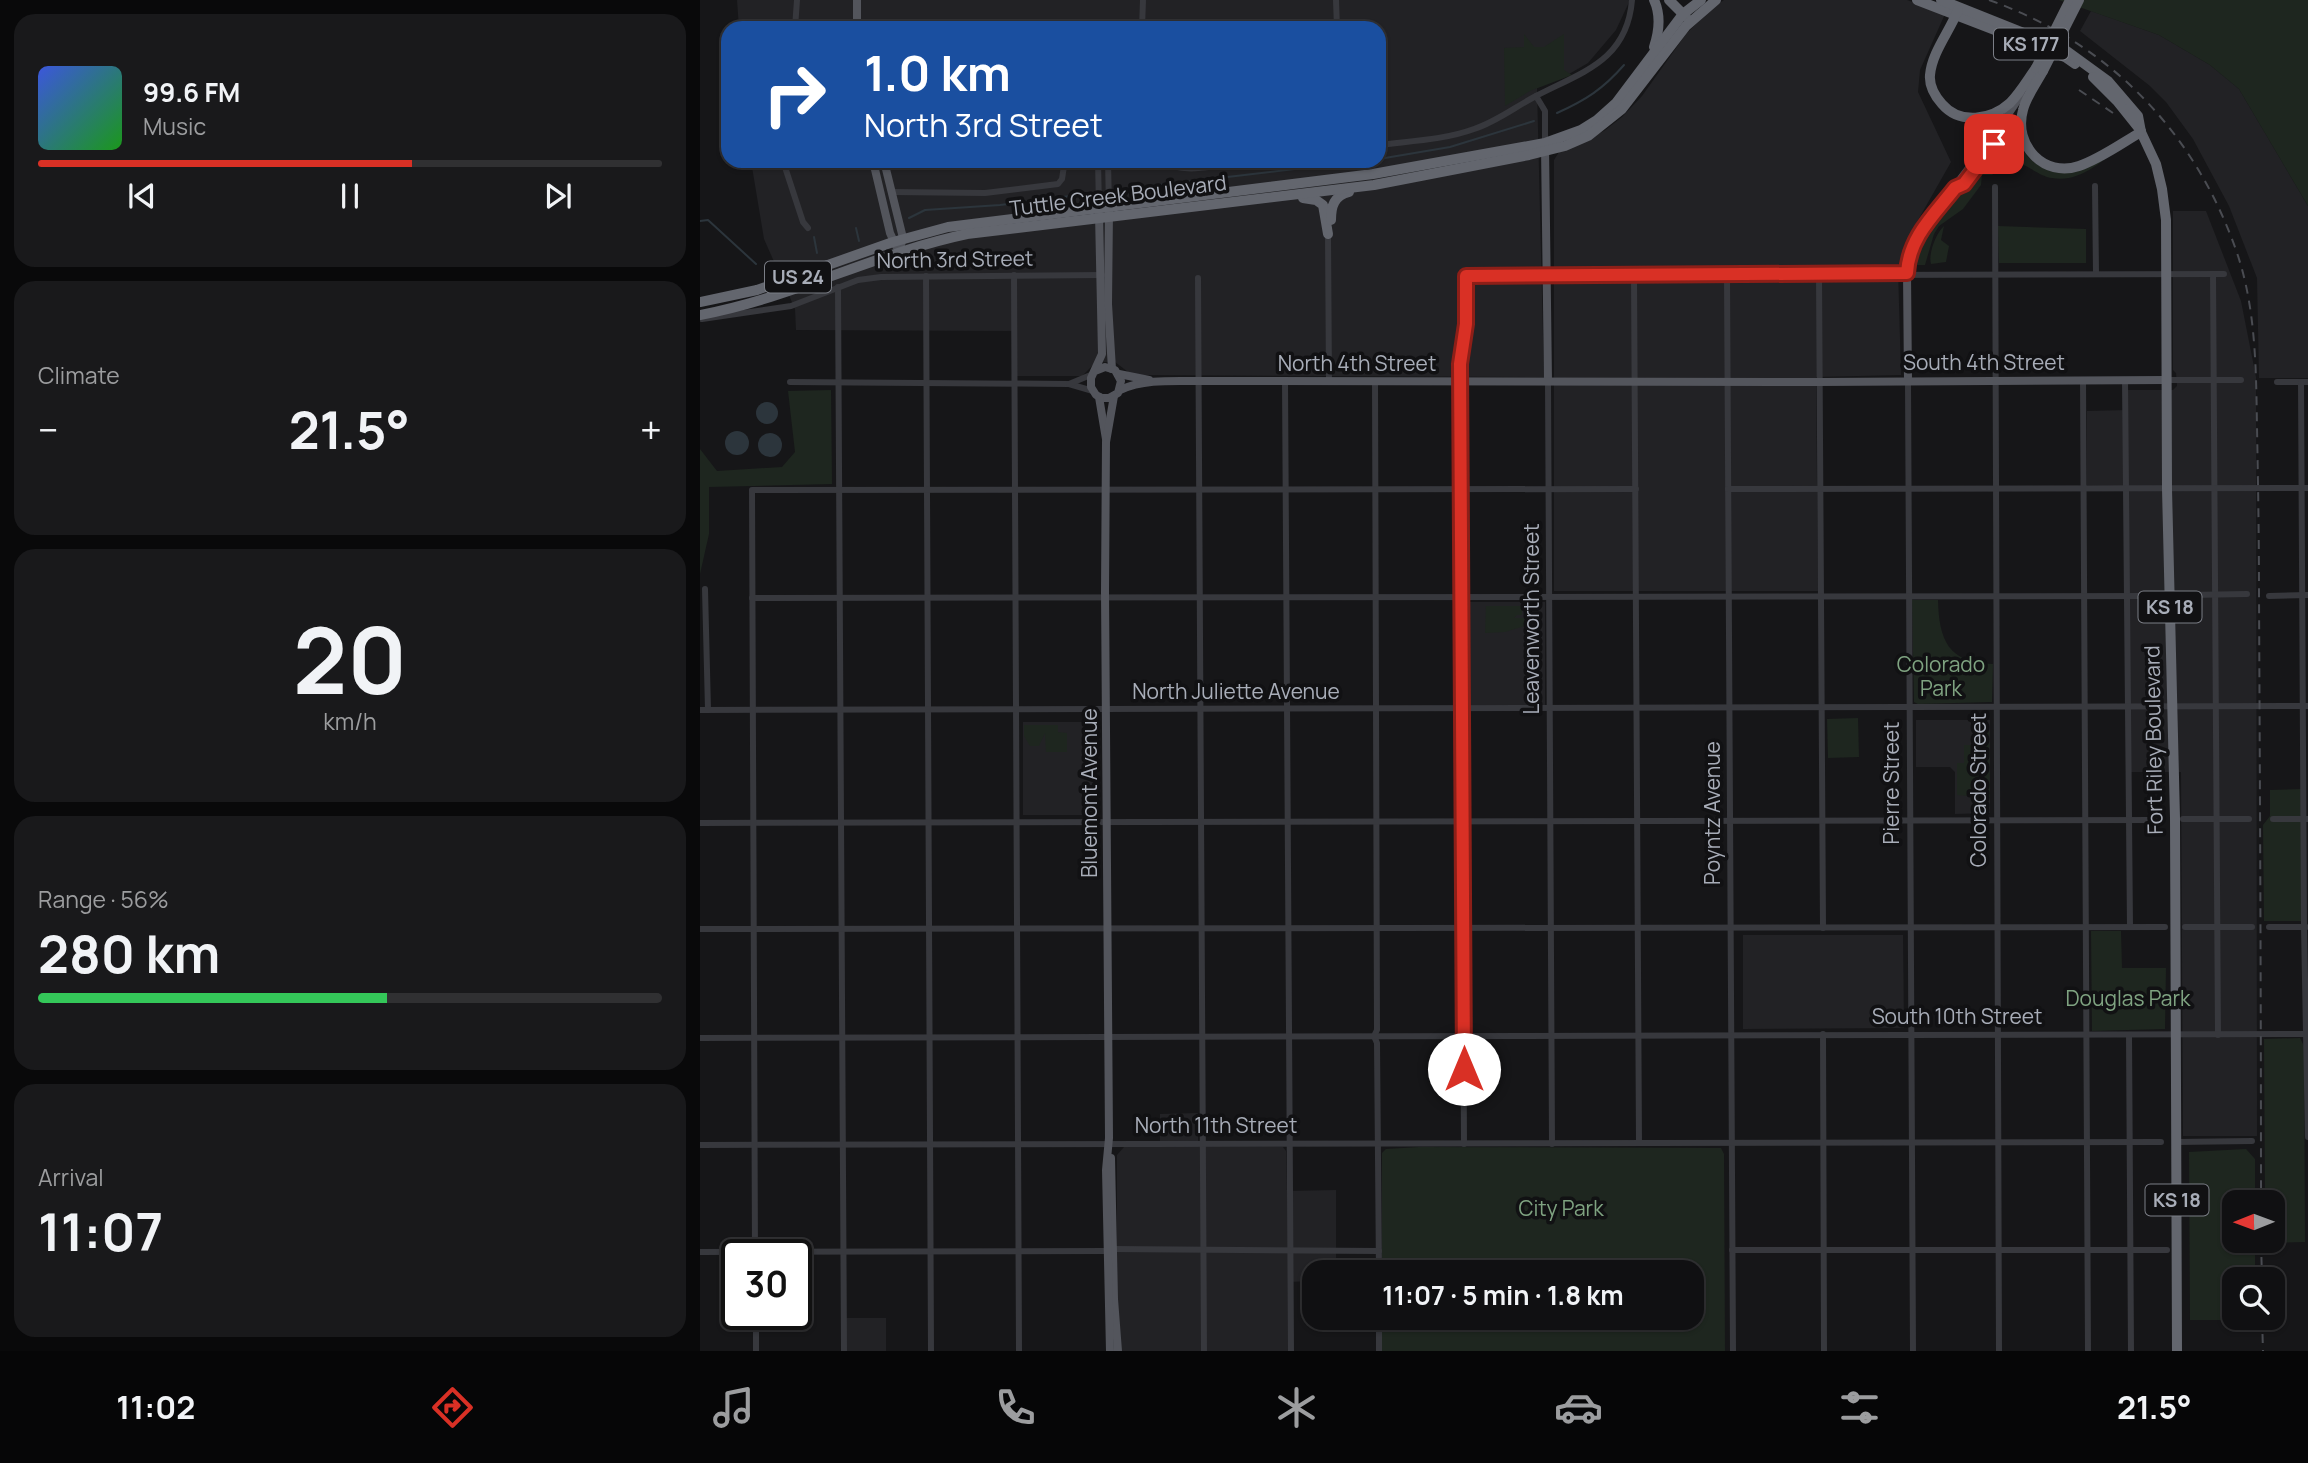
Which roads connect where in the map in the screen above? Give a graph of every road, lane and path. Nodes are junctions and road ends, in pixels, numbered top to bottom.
1 (797, 0) edge
2 (857, 0) edge
3 (1143, 0) edge
4 (1336, 0) edge
5 (1632, 0) edge
6 (1654, 0) edge
7 (1669, 0) edge
8 (1716, 0) edge
9 (1917, 0) edge
10 (1941, 0) edge
11 (2070, 0) edge
12 (2079, 0) edge
13 (1697, 4) edge
14 (1958, 11) junction
15 (1687, 18) junction
16 (796, 21) edge
17 (857, 21) edge
18 (1142, 21) edge
19 (1337, 21) edge
20 (1647, 64) junction
21 (2040, 70) junction
22 (1536, 96) junction
23 (2141, 132) junction
24 (1386, 144) edge
25 (1545, 147) junction
26 (785, 168) edge
27 (881, 168) edge
28 (881, 168) edge
29 (1064, 168) edge
30 (1099, 168) edge
31 (1107, 168) edge
32 (1374, 185) junction
33 (2095, 186) dead end
34 (1995, 187) dead end
35 (892, 192) junction
36 (1242, 201) junction
37 (1104, 212) junction
38 (808, 228) dead end
39 (1328, 234) junction
40 (898, 240) junction
41 (899, 251) junction
42 (1907, 273) junction
43 (2096, 273) junction
44 (2165, 273) junction
45 (1099, 274) junction
46 (1819, 274) junction
47 (1995, 274) junction
48 (2213, 274) junction
49 (2224, 274) dead end
50 (1014, 275) junction
51 (1547, 275) junction
52 (926, 276) junction
53 (1634, 276) junction
54 (1727, 276) junction
55 (1198, 278) dead end
56 (838, 287) junction
57 (700, 303) edge
58 (1108, 304) junction
59 (739, 307) junction
60 (748, 313) junction
61 (700, 317) edge
62 (1115, 371) junction
63 (1094, 373) junction
64 (1996, 380) junction
65 (2082, 380) junction
66 (2125, 380) junction
67 (2166, 380) junction
68 (2213, 380) junction
69 (2241, 380) dead end
70 (1155, 381) junction
71 (1199, 381) junction
72 (1285, 381) junction
73 (1548, 381) junction
74 (790, 382) dead end
75 (926, 382) junction
76 (1014, 382) junction
77 (1329, 382) junction
78 (1375, 382) junction
79 (1461, 382) junction
80 (1635, 382) junction
81 (1727, 382) junction
82 (1819, 382) junction
83 (1908, 382) junction
84 (2277, 382) dead end
85 (2305, 382) edge
86 (838, 383) junction
87 (1069, 384) junction
88 (1117, 393) junction
89 (1096, 394) junction
90 (1106, 442) junction
91 (1820, 488) junction
92 (1908, 488) junction
93 (2214, 488) junction
94 (2305, 488) edge
95 (1287, 489) junction
96 (1461, 489) junction
97 (1636, 489) junction
98 (1728, 489) junction
99 (1996, 489) junction
100 (2083, 489) junction
101 (2126, 489) junction
102 (2167, 489) junction
103 (839, 490) junction
104 (927, 490) junction
105 (1015, 490) junction
106 (1106, 490) junction
107 (1199, 490) junction
108 (1374, 490) junction
109 (1549, 490) junction
110 (705, 589) dead end
111 (2246, 594) dead end
112 (2189, 595) dead end
113 (2214, 595) junction
114 (2305, 595) edge
115 (1550, 596) junction
116 (1820, 596) junction
117 (2084, 596) junction
118 (2126, 596) junction
119 (2152, 596) dead end
120 (2269, 596) dead end
121 (928, 597) junction
122 (1016, 597) junction
123 (1105, 597) junction
124 (1200, 597) junction
125 (1287, 597) junction
126 (1375, 597) junction
127 (1462, 597) junction
128 (1636, 597) junction
129 (1729, 597) junction
130 (1909, 597) junction
131 (1996, 597) junction
132 (752, 598) junction
133 (839, 598) junction
134 (2306, 706) edge
135 (2215, 707) junction
136 (1549, 708) junction
137 (1637, 708) junction
138 (1730, 708) junction
139 (1821, 708) junction
140 (1909, 708) junction
141 (1996, 708) junction
142 (2084, 708) junction
143 (2128, 708) junction
144 (2173, 708) junction
145 (1288, 709) junction
146 (1375, 709) junction
147 (1462, 709) junction
148 (704, 710) edge
149 (753, 710) junction
150 (840, 710) junction
151 (928, 710) junction
152 (1016, 710) junction
153 (1107, 710) junction
154 (1200, 710) junction
155 (2183, 819) dead end
156 (2216, 819) junction
157 (2249, 819) dead end
158 (2273, 819) dead end
159 (2306, 819) edge
160 (1731, 820) junction
161 (1822, 820) junction
162 (1910, 820) junction
163 (1996, 820) junction
164 (2086, 820) junction
165 (2128, 820) junction
166 (2159, 820) dead end
167 (1376, 821) junction
168 (1463, 821) junction
169 (1550, 821) junction
170 (1637, 821) junction
171 (700, 822) edge
172 (753, 822) junction
173 (841, 822) junction
174 (928, 822) junction
175 (1016, 822) junction
176 (1107, 822) junction
177 (1201, 822) junction
178 (1289, 822) junction
179 (2269, 926) dead end
180 (1731, 927) junction
181 (1910, 927) junction
182 (2085, 927) junction
183 (2130, 927) junction
184 (2165, 927) dead end
185 (2185, 927) dead end
186 (2216, 927) junction
187 (2252, 927) dead end
188 (2306, 927) edge
189 (1201, 928) junction
190 (1289, 928) junction
191 (1638, 928) junction
192 (1823, 928) junction
193 (1997, 928) junction
194 (700, 929) edge
195 (754, 929) junction
196 (841, 929) junction
197 (929, 929) junction
198 (1017, 929) junction
199 (1108, 929) junction
200 (1377, 929) junction
201 (1463, 929) junction
202 (1551, 929) junction
203 (1731, 1034) junction
204 (1823, 1034) junction
205 (1911, 1034) junction
206 (1998, 1034) junction
207 (2307, 1034) edge
208 (1290, 1035) junction
209 (1639, 1035) junction
210 (2086, 1035) junction
211 (2129, 1035) junction
212 (2176, 1035) junction
213 (2218, 1035) junction
214 (1109, 1036) junction
215 (1202, 1036) junction
216 (1374, 1036) junction
217 (1464, 1036) junction
218 (1552, 1036) junction
219 (930, 1037) junction
220 (1017, 1037) junction
221 (700, 1038) edge
222 (754, 1038) junction
223 (842, 1038) junction
224 (2308, 1137) edge
225 (2252, 1141) dead end
226 (1912, 1142) junction
227 (1999, 1142) junction
228 (2087, 1142) junction
229 (2129, 1142) junction
230 (2161, 1142) dead end
231 (2177, 1142) junction
232 (1110, 1143) junction
233 (1640, 1143) junction
234 (1823, 1143) junction
235 (930, 1144) junction
236 (1018, 1144) junction
237 (1202, 1144) junction
238 (1290, 1144) junction
239 (1378, 1144) junction
240 (1464, 1144) junction
241 (1552, 1144) junction
242 (1731, 1144) junction
243 (700, 1145) edge
244 (755, 1145) junction
245 (842, 1145) junction
246 (755, 1239) edge
247 (1823, 1249) junction
248 (1999, 1249) junction
249 (2087, 1249) junction
250 (2131, 1249) junction
251 (1732, 1250) junction
252 (1912, 1250) junction
253 (2167, 1250) dead end
254 (843, 1251) junction
255 (931, 1251) junction
256 (1018, 1251) junction
257 (1110, 1251) junction
258 (1203, 1251) junction
259 (1291, 1251) junction
260 (1379, 1251) junction
261 (700, 1252) edge
262 (721, 1252) edge
263 (812, 1252) edge
264 (1379, 1260) edge
265 (755, 1330) edge
266 (1379, 1330) edge
267 (756, 1351) edge
268 (844, 1351) edge
269 (931, 1351) edge
270 (1019, 1351) edge
271 (1110, 1351) edge
272 (1118, 1351) edge
273 (1204, 1351) edge
274 (1292, 1351) edge
275 (1379, 1351) edge
276 (1733, 1351) edge
277 (1824, 1351) edge
278 (1913, 1351) edge
279 (1999, 1351) edge
280 (2088, 1351) edge
281 (2132, 1351) edge
282 (2178, 1351) edge

1 - 16 street
2 - 17 main road
3 - 18 street
4 - 19 street
5 - 22 street
6 - 20 highway, US 24
7 - 15 highway
8 - 13 highway
9 - 14 highway, Fort Riley Boulevard / KS 177
10 - 14 highway, Fort Riley Boulevard / KS 177
11 - 21 highway, KS 177, bridge
12 - 21 highway, KS 177, bridge
13 - 15 highway, Tuttle Creek Boulevard / US 24
14 - 21 highway, KS 177
14 - 23 highway, Fort Riley Boulevard / KS 177
15 - 20 highway, Tuttle Creek Boulevard
15 - 25 highway, Tuttle Creek Boulevard / US 24
20 - 25 highway, Tuttle Creek Boulevard / US 24
21 - 23 highway, KS 177
21 - 42 main road, Pierre Street
22 - 24 street
22 - 25 street, Leavenworth Street
23 - 44 highway, Fort Riley Boulevard / KS 18
25 - 32 highway, Tuttle Creek Boulevard / US 24
25 - 37 highway, Tuttle Creek Boulevard / US 24
25 - 51 main road, Leavenworth Street
26 - 38 street
27 - 35 main road
28 - 40 main road
29 - 35 street
30 - 37 street
31 - 37 street
32 - 36 highway, Tuttle Creek Boulevard / US 24
32 - 39 highway
33 - 43 street
34 - 47 street, Colorado Street
35 - 40 main road
36 - 37 highway, Tuttle Creek Boulevard / US 24
36 - 39 highway
37 - 40 highway, Tuttle Creek Boulevard / US 24
37 - 41 highway, Tuttle Creek Boulevard / US 24
37 - 45 main road
37 - 58 main road
39 - 77 street
40 - 41 main road
40 - 57 highway, Tuttle Creek Boulevard / US 24
41 - 59 highway, Tuttle Creek Boulevard / US 24
42 - 46 street
42 - 47 street
42 - 83 main road, Pierre Street
43 - 44 street
43 - 47 street
44 - 48 street
44 - 67 highway, Fort Riley Boulevard / KS 18
45 - 50 street, North 3rd Street
45 - 58 street
45 - 63 main road
46 - 54 street
46 - 82 street
47 - 64 street, Colorado Street
48 - 49 street
48 - 68 street
50 - 52 street, North 3rd Street
50 - 76 street
51 - 53 street
51 - 73 main road, Leavenworth Street
51 - 79 street
52 - 56 street, North 3rd Street
52 - 75 street
53 - 54 street
53 - 80 street
54 - 81 street, Poyntz Avenue
55 - 71 street
56 - 60 street, North 3rd Street
56 - 86 street
57 - 59 highway
58 - 62 main road
59 - 60 highway
59 - 61 highway, Tuttle Creek Boulevard / US 24
60 - 61 street, North 3rd Street
62 - 63 main road
62 - 70 main road, North 4th Street
62 - 88 main road
63 - 87 street
63 - 89 main road
64 - 65 main road, South 4th Street
64 - 83 main road, South 4th Street
64 - 99 street, Colorado Street
65 - 66 main road, South 4th Street
65 - 100 street
66 - 67 main road, South 4th Street
66 - 101 street
67 - 68 street, South 4th Street
67 - 102 highway, Fort Riley Boulevard / KS 18
68 - 69 street, South 4th Street
68 - 93 street
70 - 71 main road, North 4th Street
70 - 88 main road, North 4th Street
71 - 72 main road, North 4th Street
71 - 107 street
72 - 77 main road, North 4th Street
72 - 95 street
73 - 79 main road, North 4th Street
73 - 80 main road, North 4th Street
73 - 109 street, Leavenworth Street
74 - 86 street
75 - 76 street
75 - 86 street
75 - 104 street
76 - 87 street
76 - 105 street
77 - 78 main road, North 4th Street
78 - 79 main road, North 4th Street
78 - 108 street
79 - 96 street
80 - 81 main road, North 4th Street
80 - 97 street
81 - 82 main road, South 4th Street
81 - 98 street, Poyntz Avenue
82 - 83 main road, South 4th Street
82 - 91 street
83 - 92 street, Pierre Street
84 - 85 street
85 - 94 street
86 - 103 street
87 - 89 street
88 - 89 main road
88 - 90 main road, Bluemont Avenue
89 - 90 main road, Bluemont Avenue
90 - 106 main road, Bluemont Avenue
91 - 92 street
91 - 98 street
91 - 116 street
92 - 99 street
92 - 130 street, Pierre Street
93 - 94 street
93 - 102 street
93 - 113 street
94 - 114 street
95 - 107 street
95 - 108 street
95 - 125 street
96 - 108 street
96 - 109 street
96 - 127 street
97 - 109 street
97 - 128 street
98 - 129 street, Poyntz Avenue
99 - 100 street
99 - 131 street, Colorado Street
100 - 101 street
100 - 117 street
101 - 102 street
101 - 118 street
102 - 144 highway, Fort Riley Boulevard / KS 18
103 - 104 street
103 - 132 street
103 - 133 street
104 - 105 street
104 - 121 street
105 - 106 street
105 - 122 street
106 - 107 street
106 - 123 main road, Bluemont Avenue
107 - 124 street
108 - 126 street
109 - 115 street, Leavenworth Street
110 - 148 street
111 - 113 street
112 - 113 street
113 - 135 street
114 - 120 street
114 - 134 street
115 - 127 street
115 - 128 street
115 - 136 street, Leavenworth Street
116 - 129 street
116 - 130 street
116 - 139 street
117 - 118 street
117 - 131 street
117 - 142 street
118 - 119 street
118 - 143 street
121 - 122 street
121 - 133 street
121 - 151 street
122 - 123 street
122 - 152 street
123 - 124 street
123 - 153 main road, Bluemont Avenue
124 - 125 street
124 - 154 street
125 - 126 street
125 - 145 street
126 - 127 street
126 - 146 street
127 - 147 street
128 - 129 street
128 - 137 street
129 - 138 street, Poyntz Avenue
130 - 131 street
130 - 140 street, Pierre Street
131 - 141 street, Colorado Street
132 - 133 street
132 - 149 street
133 - 150 street
134 - 135 street, North Juliette Avenue
134 - 159 street
135 - 144 street, North Juliette Avenue
135 - 156 street
136 - 137 street, North Juliette Avenue
136 - 147 street, North Juliette Avenue
136 - 169 street, Leavenworth Street
137 - 138 street, North Juliette Avenue
137 - 170 street
138 - 139 street, North Juliette Avenue
138 - 160 street, Poyntz Avenue
139 - 140 street, North Juliette Avenue
139 - 161 street
140 - 141 street, North Juliette Avenue
140 - 162 street, Pierre Street
141 - 142 street, North Juliette Avenue
141 - 163 street, Colorado Street
142 - 143 street, North Juliette Avenue
142 - 164 street
143 - 144 street, North Juliette Avenue
143 - 165 street
144 - 212 highway, Fort Riley Boulevard / KS 18
145 - 146 street, North Juliette Avenue
145 - 154 street, North Juliette Avenue
145 - 178 street
146 - 147 street, North Juliette Avenue
146 - 167 street
147 - 168 street
148 - 149 street, North Juliette Avenue
149 - 150 street, North Juliette Avenue
149 - 172 street
150 - 151 street, North Juliette Avenue
150 - 173 street
151 - 152 street, North Juliette Avenue
151 - 174 street
152 - 153 street, North Juliette Avenue
152 - 175 street
153 - 154 street, North Juliette Avenue
153 - 176 main road, Bluemont Avenue
154 - 177 street
155 - 156 street
156 - 157 street
156 - 186 street
158 - 159 street
159 - 188 street
160 - 161 street
160 - 170 street
160 - 180 street, Poyntz Avenue
161 - 162 street
161 - 192 street
162 - 163 street
162 - 181 street, Pierre Street
163 - 164 street
163 - 193 street, Colorado Street
164 - 165 street
164 - 182 street
165 - 166 street
165 - 183 street
167 - 168 street
167 - 178 street
167 - 200 street
168 - 169 street
168 - 201 street
169 - 170 street
169 - 202 street, Leavenworth Street
170 - 191 street
171 - 172 street
172 - 173 street
172 - 195 street
173 - 174 street
173 - 196 street
174 - 175 street
174 - 197 street
175 - 176 street
175 - 198 street
176 - 177 street
176 - 199 main road, Bluemont Avenue
177 - 178 street
177 - 189 street
178 - 190 street
179 - 188 street
180 - 191 street
180 - 192 street
180 - 203 street, Poyntz Avenue
181 - 192 street
181 - 193 street
181 - 205 street, Pierre Street
182 - 183 street
182 - 193 street
182 - 210 street
183 - 184 street
185 - 186 street
186 - 187 street
186 - 213 street
188 - 207 street
189 - 190 street
189 - 199 street
189 - 215 street
190 - 200 street
190 - 208 street
191 - 202 street
191 - 209 street
193 - 206 street, Colorado Street
194 - 195 street
195 - 196 street
195 - 222 street
196 - 197 street
196 - 223 street
197 - 198 street
197 - 219 street
198 - 199 street
198 - 220 street
199 - 214 main road, Bluemont Avenue
200 - 201 street
200 - 216 street
201 - 202 street
201 - 217 street
202 - 218 street, Leavenworth Street
203 - 204 street, South 10th Street
203 - 209 street, South 10th Street
203 - 242 street, Poyntz Avenue
204 - 205 street, South 10th Street
204 - 234 street
205 - 206 street, South 10th Street
205 - 226 street, Pierre Street
206 - 210 street, South 10th Street
206 - 227 street, Colorado Street
207 - 213 street, South 10th Street
207 - 224 street
208 - 215 street, South 10th Street
208 - 216 street, South 10th Street
208 - 238 street
209 - 218 street, South 10th Street
209 - 233 street
210 - 211 street, South 10th Street
210 - 228 street
211 - 212 street, South 10th Street
211 - 229 street
212 - 213 street, South 10th Street
212 - 231 highway, Fort Riley Boulevard / KS 18
214 - 215 street, South 10th Street
214 - 220 street, South 10th Street
214 - 232 main road, Bluemont Avenue
215 - 237 street
216 - 217 street, South 10th Street
216 - 239 street
217 - 218 street, South 10th Street
217 - 240 street
218 - 241 street, Leavenworth Street
219 - 220 street, South 10th Street
219 - 223 street, South 10th Street
219 - 235 street
220 - 236 street
221 - 222 street, South 10th Street
222 - 223 street, South 10th Street
222 - 244 street
223 - 245 street
225 - 231 street
226 - 227 street, North 11th Street
226 - 234 street, North 11th Street
226 - 252 street, Pierre Street
227 - 228 street, North 11th Street
227 - 248 street, Colorado Street
228 - 229 street, North 11th Street
228 - 249 street
229 - 230 street, North 11th Street
229 - 250 street
231 - 282 highway, Fort Riley Boulevard / KS 18
232 - 236 street, North 11th Street
232 - 237 street, North 11th Street
232 - 257 main road, Bluemont Avenue
232 - 257 main road, Bluemont Avenue
233 - 241 street, North 11th Street
233 - 242 street, North 11th Street
234 - 242 street, North 11th Street
234 - 247 street
235 - 236 street, North 11th Street
235 - 245 street, North 11th Street
235 - 255 street
236 - 256 street
237 - 238 street, North 11th Street
237 - 258 street
238 - 239 street, North 11th Street
238 - 259 street
239 - 240 street, North 11th Street
239 - 260 street
240 - 241 street, North 11th Street
242 - 251 street, Poyntz Avenue
243 - 244 street, North 11th Street
244 - 245 street, North 11th Street
244 - 246 street
245 - 254 street
247 - 251 street
247 - 252 street
247 - 277 street
248 - 249 street
248 - 252 street
248 - 279 street, Colorado Street
249 - 250 street
249 - 280 street
250 - 253 street
250 - 281 street
251 - 276 street, Poyntz Avenue
252 - 278 street, Pierre Street
254 - 255 street
254 - 263 street
254 - 268 street
255 - 256 street
255 - 269 street
256 - 257 street
256 - 270 street
257 - 258 street
257 - 271 main road, Bluemont Avenue
257 - 272 main road, Bluemont Avenue
258 - 259 street
258 - 273 street
259 - 260 street
259 - 274 street
260 - 264 street
261 - 262 street
265 - 267 street
266 - 275 street

